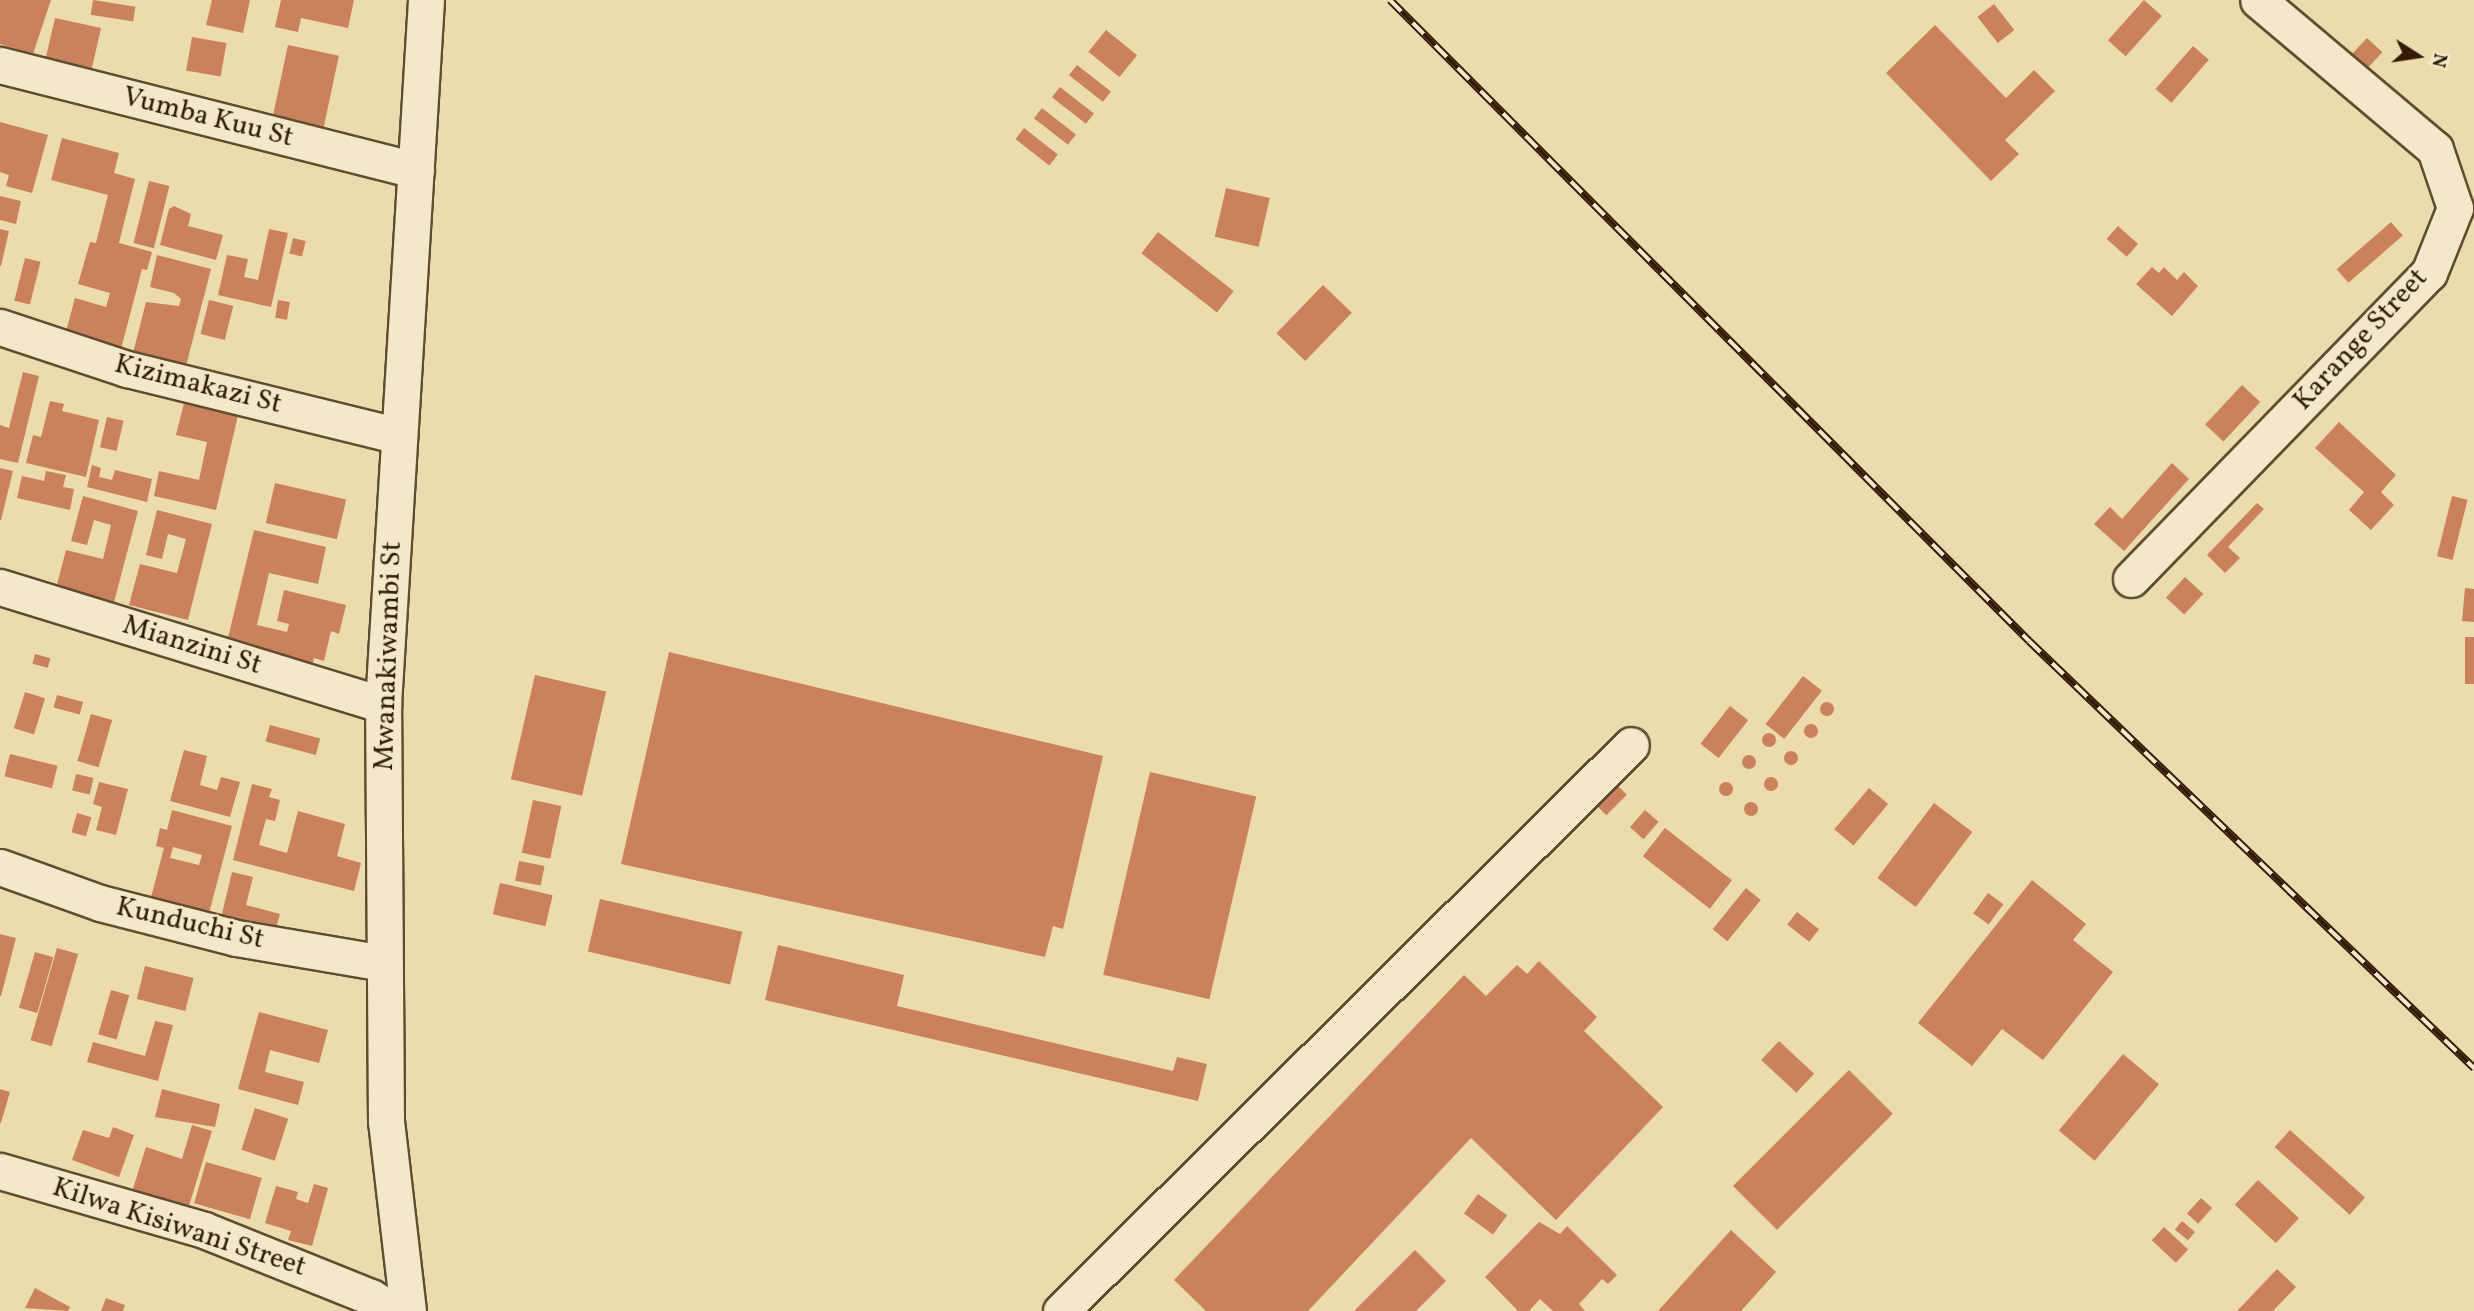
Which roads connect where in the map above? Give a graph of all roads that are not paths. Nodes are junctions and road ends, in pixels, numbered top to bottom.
1 (426, 0) edge
2 (2258, 0) edge
3 (0, 65) edge
4 (415, 170) junction
5 (0, 327) edge
6 (399, 436) junction
7 (2131, 579) dead end
8 (0, 587) edge
9 (383, 705) junction
10 (1631, 745) dead end
11 (0, 867) edge
12 (384, 963) junction
13 (5, 1179) edge
14 (393, 1311) edge
15 (408, 1311) edge
16 (1061, 1311) edge

1 - 4 street, Mwanakiwambi St
2 - 7 street, Karange Street
3 - 4 street, Vumba Kuu St
4 - 6 street, Mwanakiwambi St
5 - 6 street, Kizimakazi St
6 - 9 street, Mwanakiwambi St
8 - 9 street, Mianzini St
9 - 12 street, Mwanakiwambi St
10 - 16 street
11 - 12 street, Kunduchi St
12 - 15 street, Mwanakiwambi St
13 - 14 street, Kilwa Kisiwani Street

